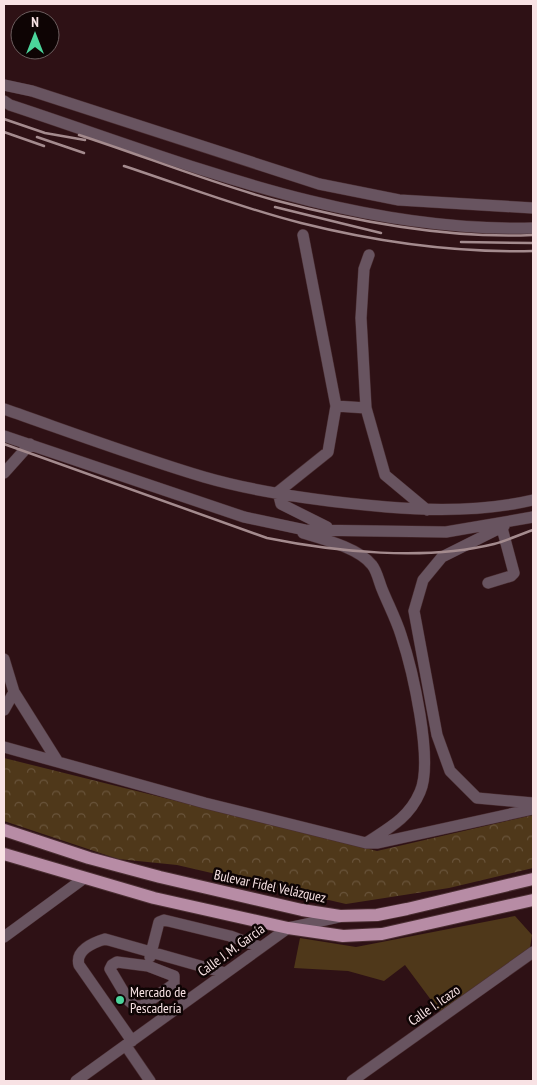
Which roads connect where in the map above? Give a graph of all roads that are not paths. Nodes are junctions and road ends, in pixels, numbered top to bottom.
1 (4, 85) edge
2 (4, 102) edge
3 (533, 208) edge
4 (533, 228) edge
5 (303, 235) dead end
6 (368, 255) dead end
7 (336, 406) junction
8 (366, 408) junction
9 (4, 409) edge
10 (4, 436) edge
11 (30, 444) junction
12 (4, 473) edge
13 (278, 492) junction
14 (533, 500) edge
15 (426, 510) junction
16 (533, 517) edge
17 (519, 519) junction
18 (268, 523) junction
19 (502, 528) junction
20 (333, 530) junction
21 (488, 583) dead end
22 (4, 659) edge
23 (14, 692) junction
24 (4, 710) edge
25 (4, 747) edge
26 (58, 762) junction
27 (533, 802) edge
28 (533, 809) edge
29 (4, 830) edge
30 (366, 842) junction
31 (4, 854) edge
32 (160, 878) junction
33 (533, 878) edge
34 (83, 879) junction
35 (154, 898) junction
36 (533, 900) edge
37 (340, 916) junction
38 (288, 928) junction
39 (4, 937) edge
40 (260, 948) junction
41 (151, 951) junction
42 (533, 952) edge
43 (148, 966) junction
44 (225, 973) junction
45 (129, 1043) junction
46 (76, 1081) edge
47 (150, 1081) edge
48 (352, 1081) edge

1 - 3 street
2 - 4 street
5 - 7 street
6 - 8 street
7 - 8 street
7 - 13 street
8 - 15 street
9 - 13 street
10 - 11 street
11 - 12 street
11 - 18 street
13 - 15 street
13 - 20 street
14 - 15 street
16 - 17 street
17 - 19 street
17 - 20 street
18 - 20 street
18 - 30 street
19 - 21 street
19 - 27 street
22 - 23 street
23 - 24 street
23 - 26 street
25 - 26 street
26 - 30 street
28 - 30 street
29 - 32 main road, Bulevar Fidel Velázquez
31 - 34 main road
32 - 35 main road
32 - 37 main road, Bulevar Fidel Velázquez
33 - 37 main road, Bulevar Fidel Velázquez
34 - 35 main road
34 - 39 street
35 - 38 main road
36 - 38 main road
37 - 38 street, Calle J. M. García
38 - 40 street, Calle J. M. García
40 - 41 street
40 - 44 street, Calle J. M. García
41 - 43 street
41 - 44 street
41 - 45 street
42 - 48 street, Calle I. Icazo
43 - 43 street
44 - 45 street, Calle J. M. García
45 - 46 street, Calle J. M. García
45 - 47 street

